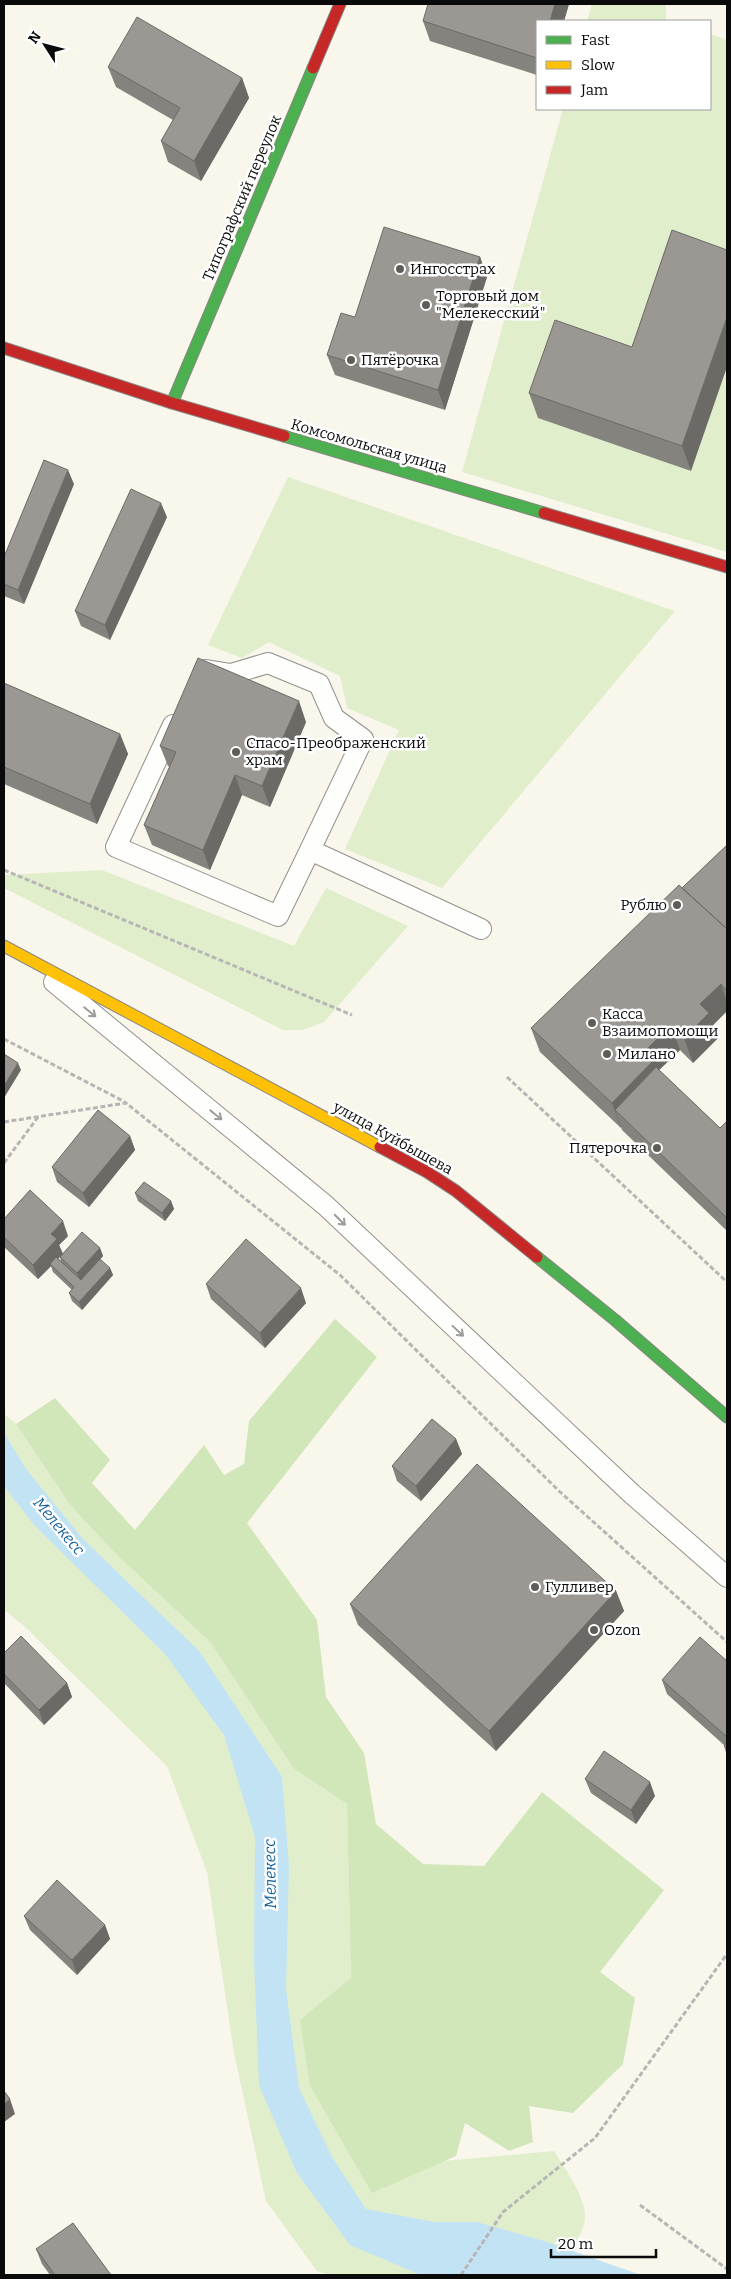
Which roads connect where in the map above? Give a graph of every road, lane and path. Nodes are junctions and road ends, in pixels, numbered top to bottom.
1 (340, 4) edge
2 (4, 348) edge
3 (172, 403) junction
4 (727, 567) edge
5 (310, 850) junction
6 (4, 870) edge
7 (480, 928) dead end
8 (4, 946) edge
9 (26, 959) junction
10 (352, 1015) dead end
11 (4, 1039) edge
12 (507, 1077) dead end
13 (126, 1103) junction
14 (38, 1116) junction
15 (4, 1122) edge
16 (4, 1163) edge
17 (727, 1282) edge
18 (727, 1418) edge
19 (727, 1577) edge
20 (727, 1642) edge
21 (727, 1954) edge
22 (640, 2205) dead end
23 (727, 2269) edge
24 (461, 2275) edge

1 - 3 street, Типографский переулок
2 - 3 street, Комсомольская улица
3 - 4 street, Комсомольская улица
5 - 5 lane
5 - 7 lane
6 - 10 path
8 - 9 street, улица Куйбышева
9 - 18 street, улица Куйбышева
9 -> 19 lane
11 - 13 path
12 - 17 path
13 - 14 path
13 - 20 path
14 - 15 path
14 - 16 path
21 - 24 path
22 - 23 path

